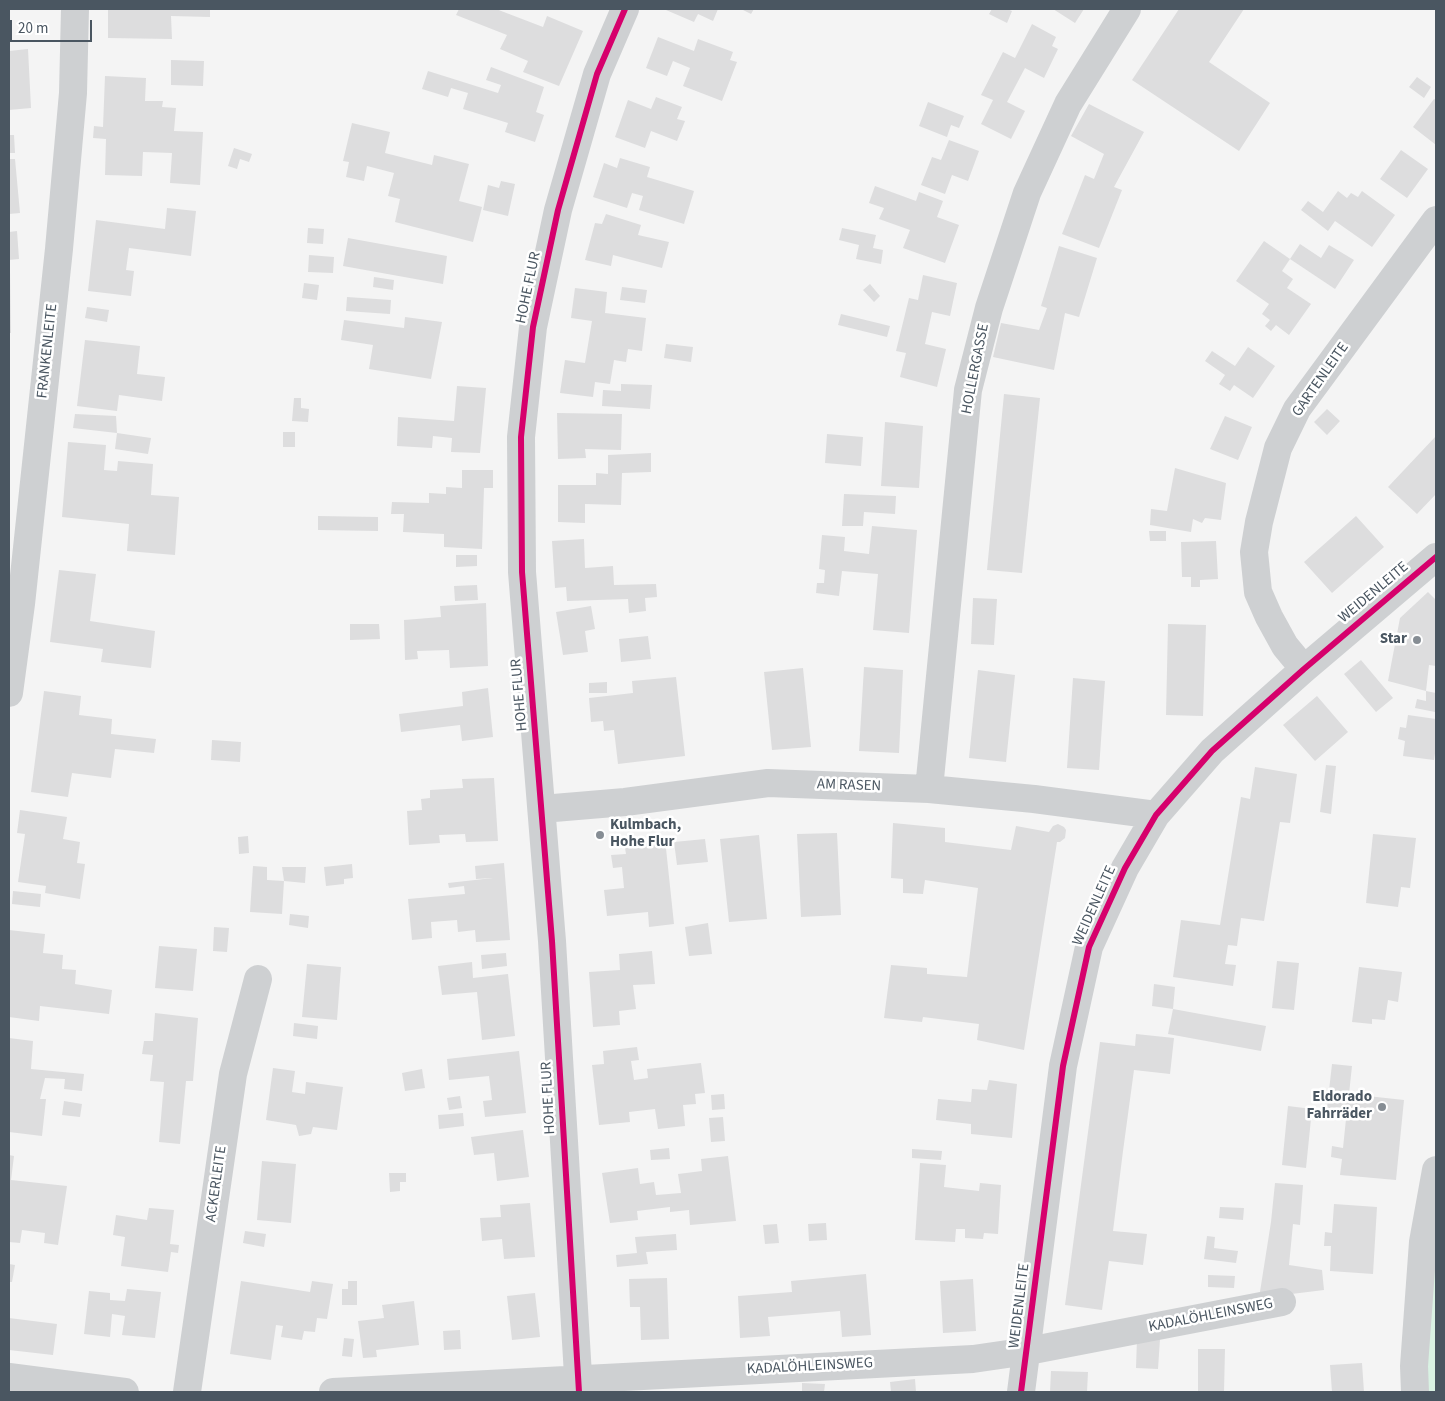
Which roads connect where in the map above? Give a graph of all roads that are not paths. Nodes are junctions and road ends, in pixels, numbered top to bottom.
1 (75, 9) edge
2 (625, 9) edge
3 (1127, 9) edge
4 (1436, 220) edge
5 (1436, 557) edge
6 (1304, 669) junction
7 (9, 693) edge
8 (929, 789) junction
9 (542, 809) junction
10 (1156, 815) junction
11 (258, 979) dead end
12 (1436, 1170) edge
13 (1282, 1302) dead end
14 (1028, 1351) junction
15 (9, 1377) edge
16 (578, 1386) edge
17 (125, 1392) edge
18 (187, 1392) edge
19 (333, 1392) edge
20 (1021, 1392) edge
21 (1415, 1392) edge

1 - 7 street, FRANKENLEITE
2 - 9 street, HOHE FLUR
3 - 8 street, HOLLERGASSE
4 - 6 street, GARTENLEITE
5 - 6 street, WEIDENLEITE
6 - 10 street, WEIDENLEITE
8 - 9 street, AM RASEN
8 - 10 street, AM RASEN
9 - 16 street, HOHE FLUR
10 - 14 street, WEIDENLEITE
11 - 18 street, ACKERLEITE
12 - 21 street
13 - 14 street, KADALÖHLEINSWEG
14 - 16 street, KADALÖHLEINSWEG
14 - 20 street, WEIDENLEITE
15 - 17 street
16 - 19 street, KADALÖHLEINSWEG

